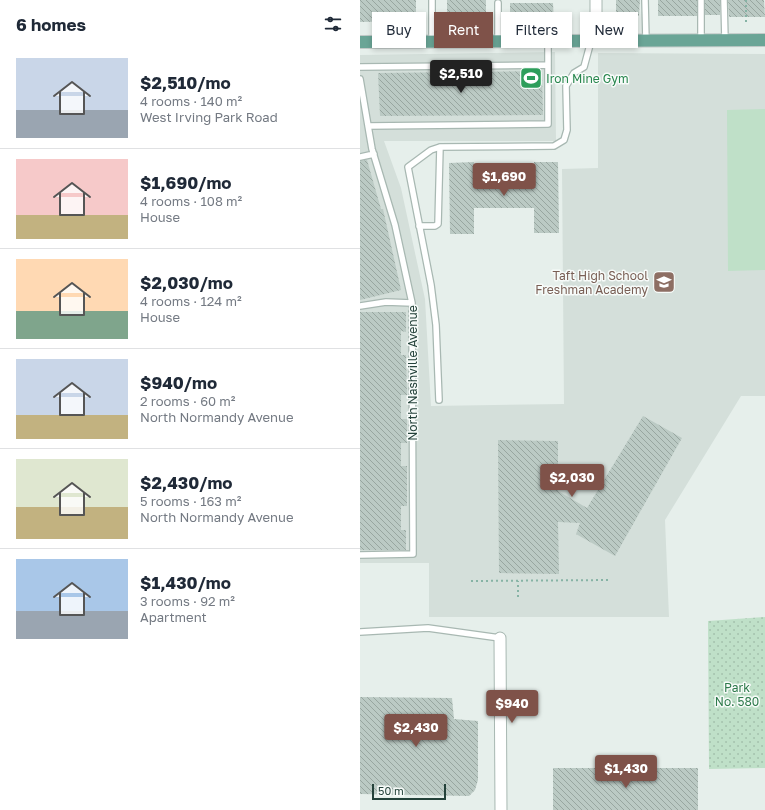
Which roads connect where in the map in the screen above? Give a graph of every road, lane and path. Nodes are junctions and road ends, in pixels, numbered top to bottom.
1 (432, 0) edge
2 (596, 0) edge
3 (646, 0) edge
4 (701, 0) edge
5 (724, 0) edge
6 (746, 0) edge
7 (498, 3) dead end
8 (595, 12) edge
9 (746, 24) dead end
10 (701, 40) junction
11 (725, 40) junction
12 (765, 40) edge
13 (638, 41) edge
14 (646, 41) junction
15 (360, 42) edge
16 (432, 42) junction
17 (498, 42) junction
18 (501, 42) edge
19 (548, 48) edge
20 (591, 48) edge
21 (548, 65) junction
22 (360, 67) edge
23 (360, 79) edge
24 (368, 126) junction
25 (440, 147) junction
26 (374, 154) junction
27 (360, 157) edge
28 (419, 226) junction
29 (412, 303) junction
30 (360, 306) edge
31 (440, 400) dead end
32 (360, 555) edge
33 (611, 580) dead end
34 (471, 581) dead end
35 (518, 581) junction
36 (518, 597) dead end
37 (360, 632) edge
38 (500, 638) joint
39 (501, 810) edge

1 - 16 lane
2 - 8 street
3 - 14 lane
4 - 10 lane
5 - 11 lane
6 - 9 path
7 - 17 lane
10 - 11 main road
10 - 14 main road
11 - 12 main road
13 - 14 main road
15 - 16 main road
16 - 17 main road
17 - 18 main road
19 - 21 lane
20 - 25 lane
21 - 22 lane
21 - 24 lane
23 - 24 lane, North Nashville Avenue
24 - 26 lane, North Nashville Avenue
25 - 28 lane
25 - 28 lane
26 - 27 lane
26 - 29 lane, North Nashville Avenue
28 - 31 lane
29 - 30 lane
29 - 32 lane, North Nashville Avenue
33 - 35 path
34 - 35 path
35 - 36 path
37 - 38 lane
38 - 39 street

